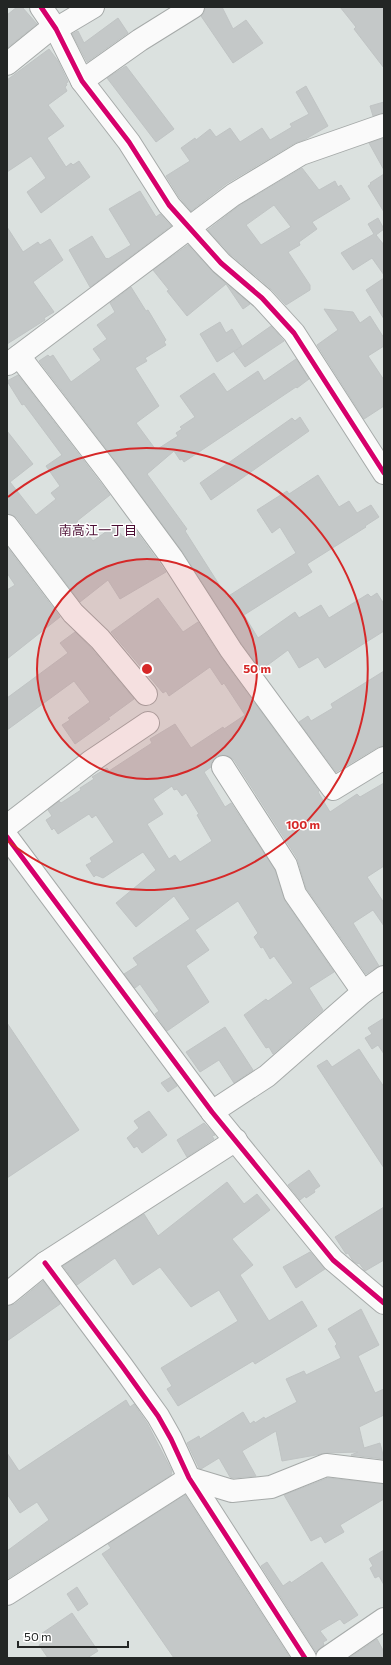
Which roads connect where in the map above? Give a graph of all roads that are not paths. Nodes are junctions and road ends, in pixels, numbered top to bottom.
1 (41, 7) edge
2 (93, 7) edge
3 (192, 7) edge
4 (55, 28) junction
5 (7, 64) edge
6 (82, 81) junction
7 (384, 125) edge
8 (190, 228) junction
9 (13, 360) edge
10 (384, 473) edge
11 (7, 526) edge
12 (146, 694) dead end
13 (148, 723) dead end
14 (384, 758) edge
15 (222, 767) dead end
16 (7, 826) edge
17 (7, 836) edge
18 (384, 977) edge
19 (364, 992) junction
20 (212, 1112) junction
21 (236, 1140) junction
22 (45, 1263) junction
23 (7, 1294) edge
24 (384, 1303) edge
25 (384, 1472) edge
26 (189, 1478) junction
27 (7, 1594) edge
28 (384, 1619) edge
29 (306, 1658) edge
30 (327, 1658) edge

1 - 4 street
2 - 4 street
3 - 6 street
4 - 5 street
4 - 6 street
6 - 8 street
7 - 8 street
8 - 9 street
8 - 10 street
9 - 14 street
11 - 12 street
13 - 16 street
15 - 19 street
17 - 20 street
18 - 19 street
19 - 20 street
20 - 21 street
21 - 22 street
21 - 24 street
22 - 23 street
22 - 26 street
25 - 26 street
26 - 27 street
26 - 29 street
28 - 30 street

